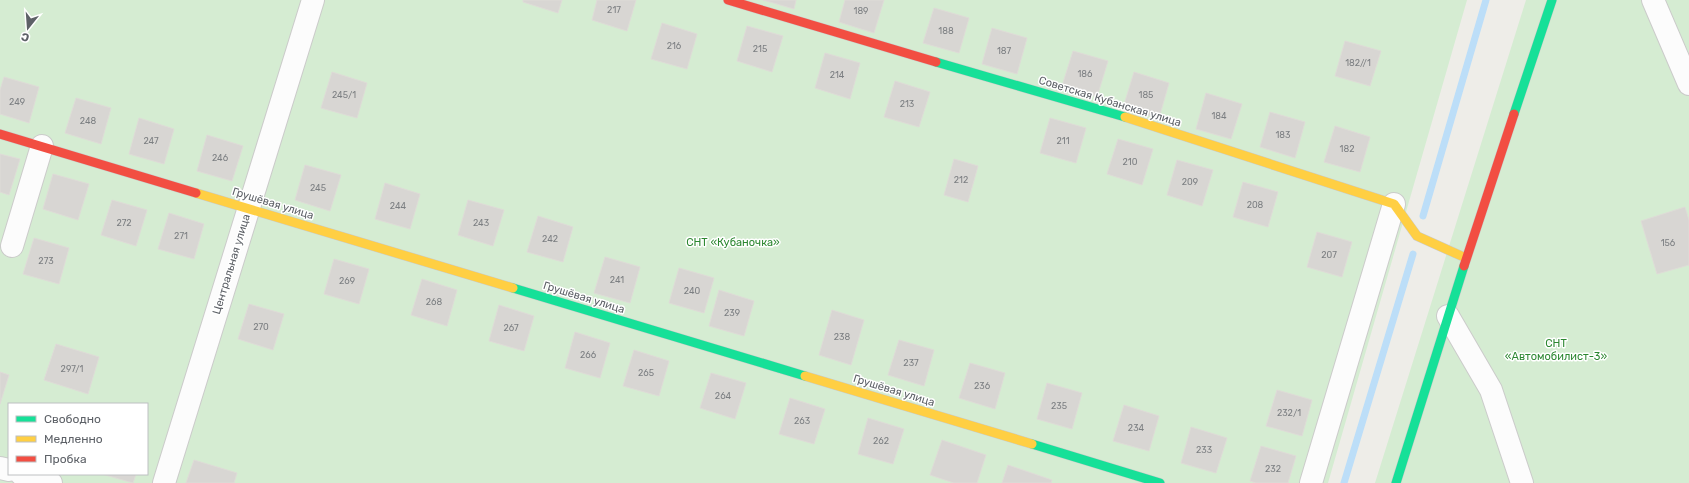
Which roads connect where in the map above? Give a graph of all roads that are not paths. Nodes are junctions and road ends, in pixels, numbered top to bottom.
1 (312, 0) edge
2 (728, 0) edge
3 (1552, 0) edge
4 (1653, 0) edge
5 (1689, 84) edge
6 (0, 134) edge
7 (42, 146) junction
8 (1394, 204) junction
9 (248, 208) junction
10 (12, 246) dead end
11 (1466, 258) junction
12 (1448, 316) junction
13 (24, 475) edge
14 (51, 483) edge
15 (164, 483) edge
16 (1160, 483) edge
17 (1311, 483) edge
18 (1396, 483) edge
19 (1522, 483) edge

1 - 9 street, Центральная улица
2 - 8 street, Советская Кубанская улица
3 - 11 street
4 - 5 street
6 - 7 street, Грушёвая улица
7 - 9 street, Грушёвая улица
7 - 10 street
8 - 11 street
8 - 17 street
9 - 15 street, Центральная улица
9 - 16 street, Грушёвая улица
11 - 12 street
12 - 18 street
12 - 19 street
13 - 14 street

